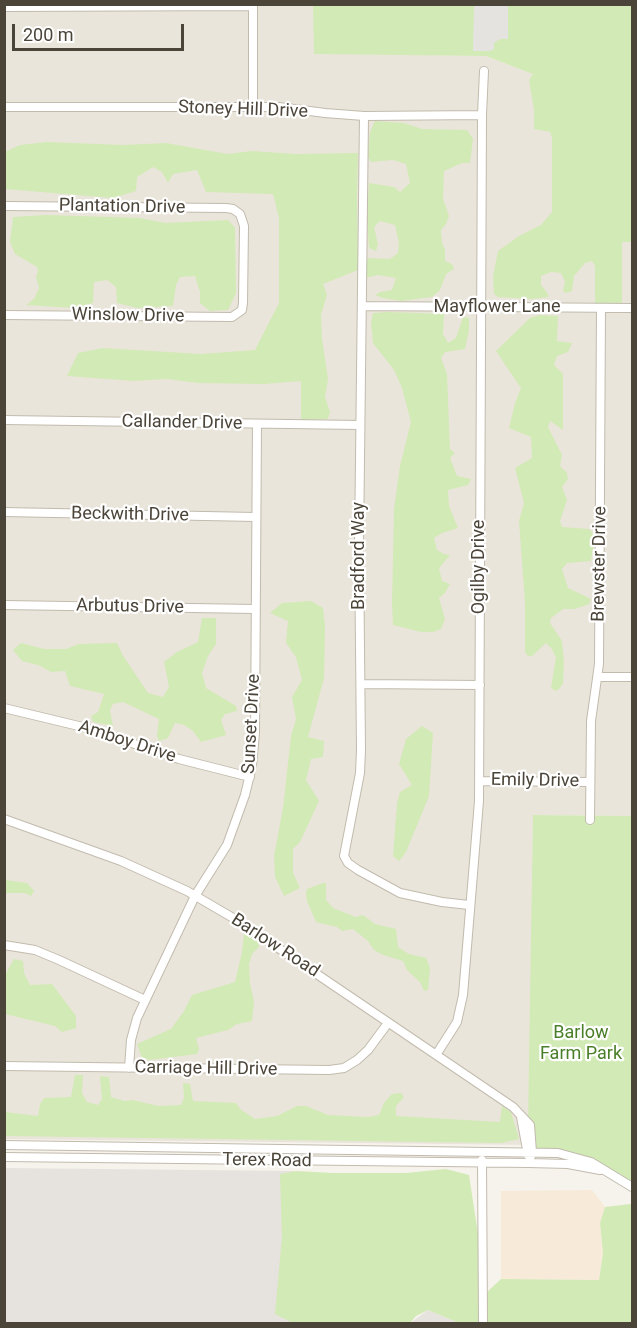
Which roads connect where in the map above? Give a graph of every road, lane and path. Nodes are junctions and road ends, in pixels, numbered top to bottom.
1 (253, 5) edge
2 (35, 6) edge
3 (4, 7) edge
4 (484, 71) dead end
5 (4, 107) edge
6 (254, 107) junction
7 (482, 115) junction
8 (364, 116) junction
9 (4, 206) edge
10 (243, 303) joint
11 (362, 306) junction
12 (482, 307) junction
13 (602, 308) junction
14 (633, 308) edge
15 (4, 315) edge
16 (4, 420) edge
17 (256, 424) junction
18 (360, 425) junction
19 (4, 512) edge
20 (255, 516) junction
21 (4, 605) edge
22 (255, 609) junction
23 (599, 677) junction
24 (633, 677) edge
25 (361, 684) junction
26 (480, 685) junction
27 (4, 708) edge
28 (249, 777) junction
29 (480, 781) junction
30 (590, 782) junction
31 (4, 819) edge
32 (590, 820) dead end
33 (195, 896) junction
34 (469, 905) junction
35 (4, 945) edge
36 (145, 1000) junction
37 (388, 1023) junction
38 (436, 1055) junction
39 (4, 1066) edge
40 (129, 1068) junction
41 (6, 1145) edge
42 (115, 1147) junction
43 (481, 1151) junction
44 (530, 1152) junction
45 (6, 1157) edge
46 (115, 1159) junction
47 (482, 1163) junction
48 (529, 1163) junction
49 (607, 1172) junction
50 (633, 1186) edge
51 (483, 1323) edge

1 - 2 street
1 - 6 street
2 - 3 street
4 - 7 street, Ogilby Drive
5 - 6 street, Stoney Hill Drive
6 - 8 street, Stoney Hill Drive
7 - 8 street, Stoney Hill Drive
7 - 12 street, Ogilby Drive
8 - 11 street, Bradford Way
9 - 10 street, Plantation Drive
10 - 15 street, Winslow Drive
11 - 12 street, Mayflower Lane
11 - 18 street, Bradford Way
12 - 13 street, Mayflower Lane
12 - 26 street, Ogilby Drive
13 - 14 street, Mayflower Lane
13 - 23 street, Brewster Drive
16 - 17 street, Callander Drive
17 - 18 street, Callander Drive
17 - 20 street, Sunset Drive
18 - 25 street, Bradford Way
19 - 20 street, Beckwith Drive
20 - 22 street, Sunset Drive
21 - 22 street, Arbutus Drive
22 - 28 street, Sunset Drive
23 - 24 street
23 - 30 street, Brewster Drive
25 - 26 street
25 - 34 street, Bradford Way
26 - 29 street, Ogilby Drive
27 - 28 street, Amboy Drive
28 - 33 street, Sunset Drive
29 - 30 street, Emily Drive
29 - 34 street, Ogilby Drive
30 - 32 street, Brewster Drive
31 - 33 street, Barlow Road
33 - 36 street, Sunset Drive
33 - 37 street, Barlow Road
34 - 38 street, Ogilby Drive
35 - 36 street
36 - 40 street, Sunset Drive
37 - 38 street, Barlow Road
37 - 40 street, Carriage Hill Drive
38 - 44 street, Barlow Road
39 - 40 street, Carriage Hill Drive
41 - 42 street, Terex Road
41 - 45 street
42 - 43 street, Terex Road
42 - 46 street
43 - 44 street, Terex Road
43 - 47 street
44 - 48 street, Barlow Road
44 - 49 street
45 - 46 street, Terex Road
46 - 47 street, Terex Road
47 - 48 street, Terex Road
47 - 51 street
48 - 49 street
49 - 50 street

